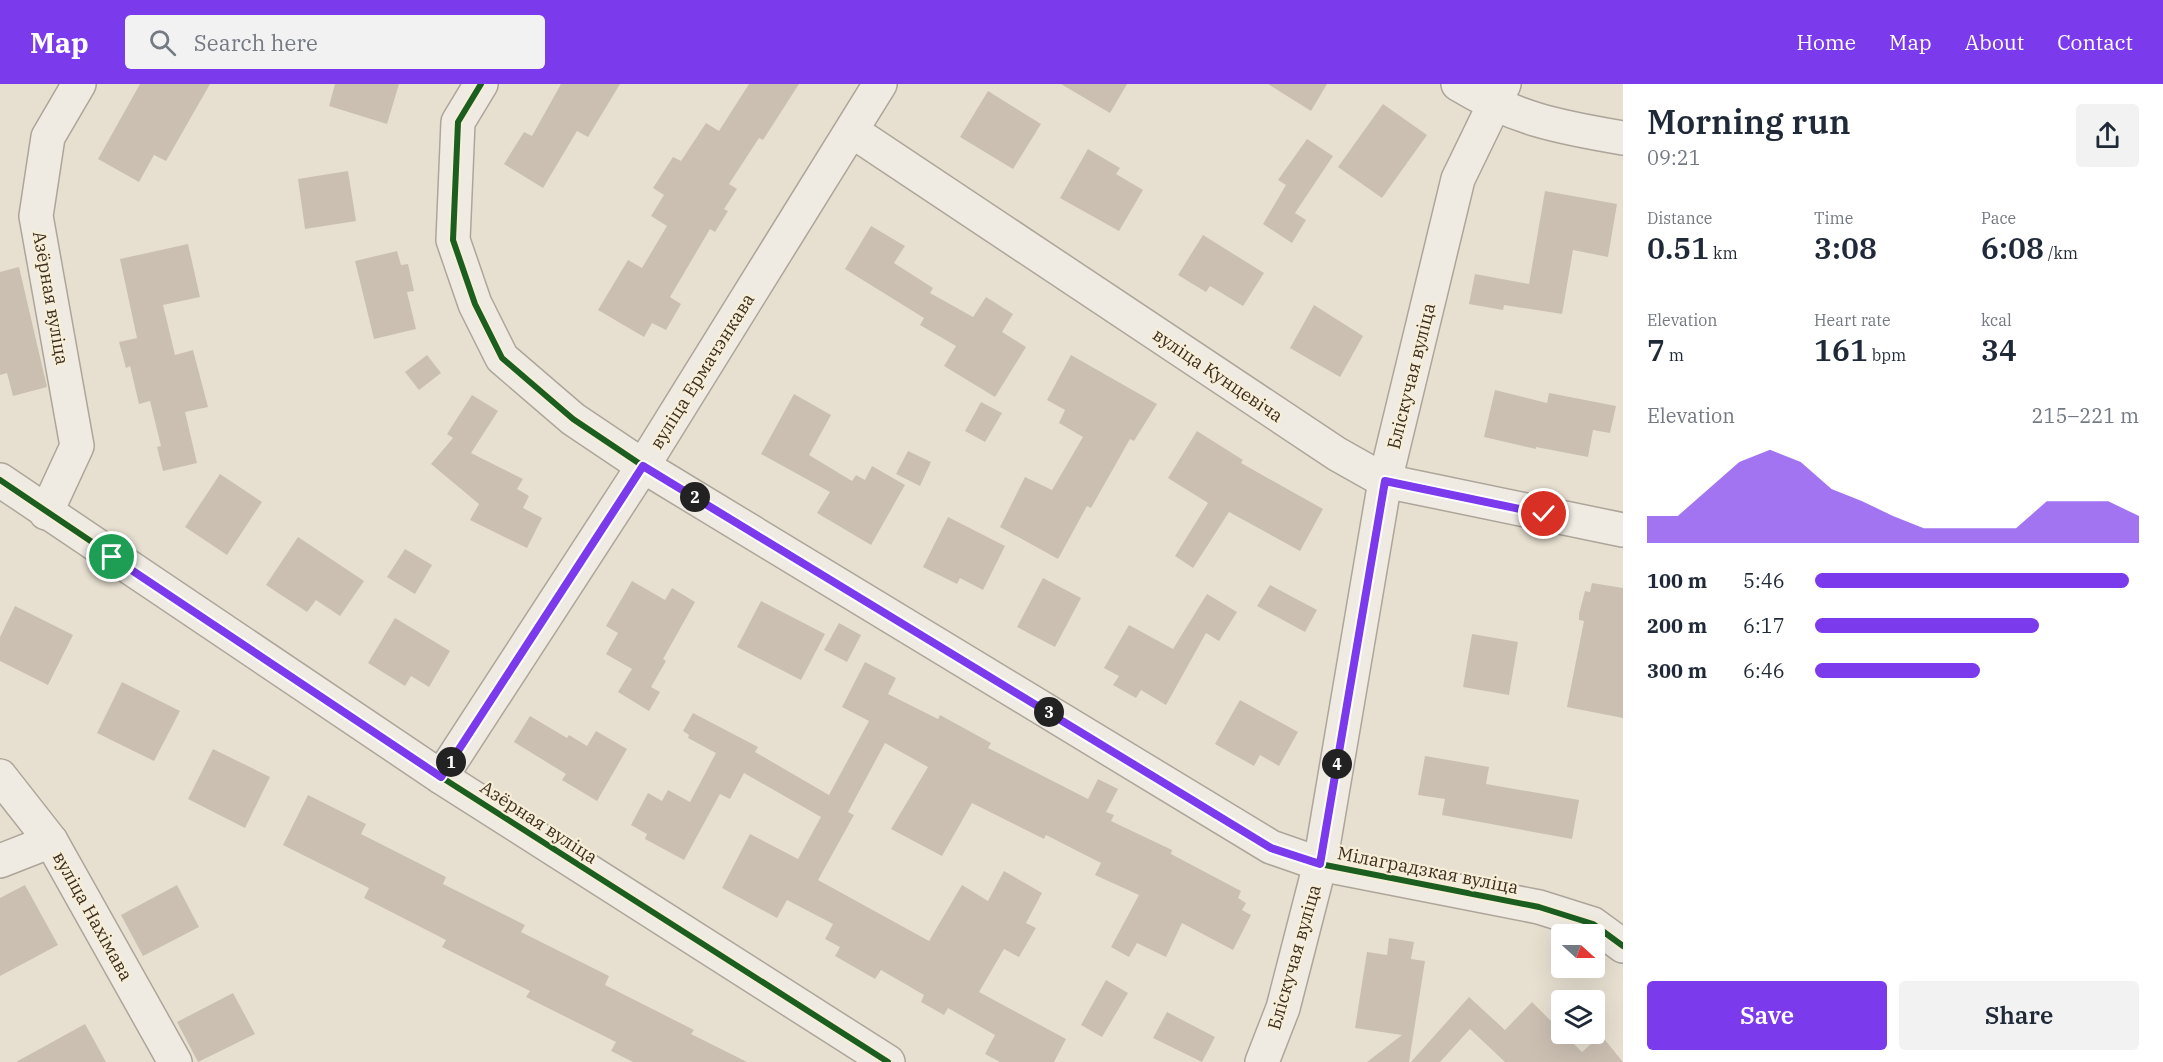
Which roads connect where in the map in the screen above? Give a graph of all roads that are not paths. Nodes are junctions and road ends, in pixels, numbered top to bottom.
1 (79, 84) edge
2 (481, 84) edge
3 (880, 84) edge
4 (1458, 84) edge
5 (1498, 94) edge
6 (852, 131) junction
7 (1623, 138) edge
8 (643, 466) junction
9 (0, 480) edge
10 (1385, 481) junction
11 (46, 513) junction
12 (1623, 530) edge
13 (0, 776) edge
14 (441, 777) junction
15 (51, 841) junction
16 (0, 861) edge
17 (1320, 864) junction
18 (1623, 946) edge
19 (175, 1062) edge
20 (888, 1062) edge
21 (1262, 1062) edge

1 - 11 street, Азёрная вуліца
2 - 8 street, Мілаградзкая вуліца
3 - 6 street, вуліца Ермачэнкава
4 - 5 street
5 - 7 street
5 - 10 street, Бліскучая вуліца
6 - 8 street, вуліца Ермачэнкава
6 - 10 street, вуліца Кунцевіча
8 - 14 street, вуліца Ермачэнкава
8 - 17 street, Мілаградзкая вуліца
9 - 11 street, Азёрная вуліца
10 - 12 street, вуліца Кунцевіча
10 - 17 street, Бліскучая вуліца
11 - 14 street, Азёрная вуліца
13 - 15 street, вуліца Нахімава
14 - 20 street, Азёрная вуліца
15 - 16 street
15 - 19 street, вуліца Нахімава
17 - 18 street, Мілаградзкая вуліца
17 - 21 street, Бліскучая вуліца

